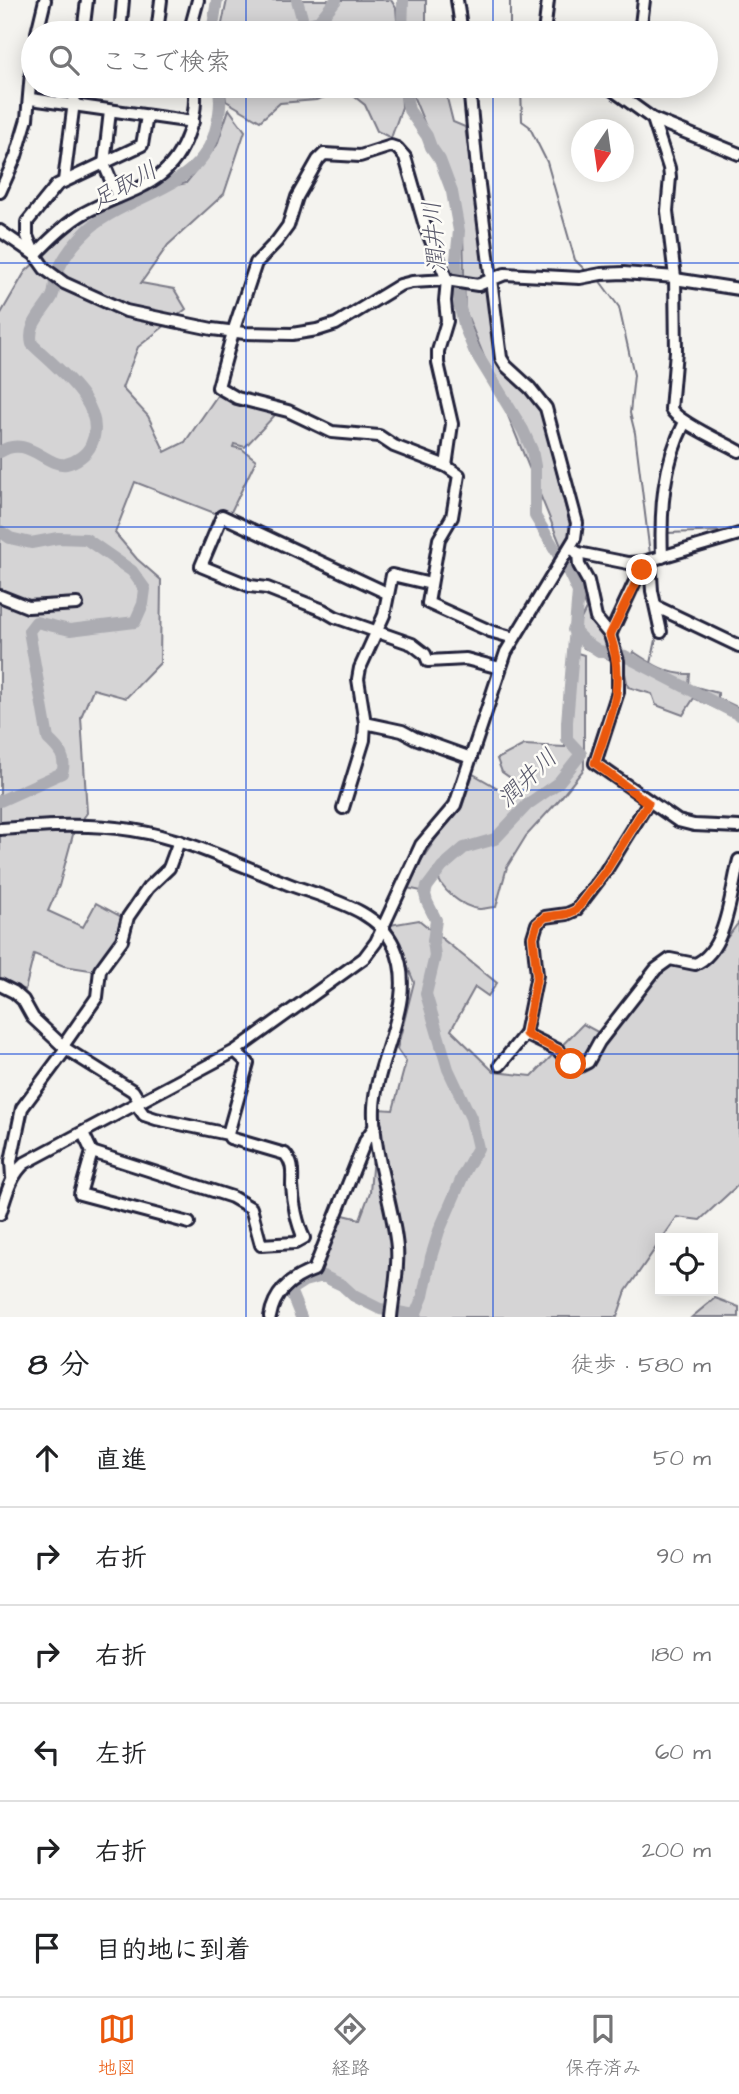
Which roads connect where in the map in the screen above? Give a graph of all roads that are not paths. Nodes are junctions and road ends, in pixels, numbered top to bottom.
1 (45, 0) edge
2 (87, 0) edge
3 (123, 0) edge
4 (162, 0) edge
5 (198, 0) edge
6 (457, 0) edge
7 (548, 0) edge
8 (644, 0) edge
9 (40, 21) edge
10 (84, 21) edge
11 (121, 21) edge
12 (159, 21) edge
13 (192, 21) edge
14 (460, 21) edge
15 (545, 21) edge
16 (641, 21) edge
17 (74, 98) edge
18 (195, 98) edge
19 (469, 98) edge
20 (631, 98) edge
21 (30, 99) joint
22 (72, 106) junction
23 (110, 111) junction
24 (146, 116) junction
25 (653, 119) junction
26 (192, 122) junction
27 (739, 154) edge
28 (104, 164) junction
29 (64, 181) junction
30 (0, 192) edge
31 (118, 197) junction
32 (0, 231) edge
33 (35, 255) junction
34 (492, 278) junction
35 (675, 278) junction
36 (449, 280) junction
37 (739, 289) edge
38 (233, 332) junction
39 (685, 422) junction
40 (739, 451) edge
41 (446, 466) junction
42 (736, 535) edge
43 (571, 551) junction
44 (652, 560) junction
45 (431, 584) junction
46 (387, 593) junction
47 (0, 596) edge
48 (77, 604) dead end
49 (657, 607) junction
50 (661, 632) dead end
51 (377, 633) junction
52 (514, 638) junction
53 (612, 639) junction
54 (739, 646) edge
55 (500, 668) junction
56 (365, 723) junction
57 (471, 758) junction
58 (648, 803) junction
59 (343, 808) dead end
60 (739, 827) edge
61 (0, 829) edge
62 (179, 841) junction
63 (739, 860) edge
64 (383, 928) junction
65 (0, 985) edge
66 (526, 1034) junction
67 (64, 1047) junction
68 (235, 1051) junction
69 (500, 1065) dead end
70 (138, 1103) junction
71 (375, 1126) junction
72 (83, 1132) junction
73 (228, 1134) junction
74 (92, 1152) junction
75 (13, 1178) junction
76 (0, 1214) edge
77 (189, 1223) dead end
78 (304, 1238) junction
79 (326, 1240) junction
80 (270, 1317) edge
81 (391, 1317) edge

1 - 9 street
2 - 10 street
3 - 11 street
4 - 12 street
5 - 13 street
6 - 14 street
7 - 15 street
8 - 16 street
17 - 22 street
18 - 26 street
19 - 34 street
20 - 25 street
21 - 22 street
21 - 30 street
22 - 23 street
22 - 29 street
23 - 24 street
23 - 28 street
24 - 26 street
24 - 28 street
25 - 27 street
25 - 35 street
26 - 31 street
28 - 29 street
28 - 31 street
29 - 33 street
31 - 33 street
32 - 33 street
33 - 38 street
34 - 35 street
34 - 36 street
34 - 43 street
35 - 37 street
35 - 39 street
36 - 38 street
36 - 38 street
36 - 41 street
38 - 41 street
39 - 40 street
39 - 44 street
41 - 45 street
42 - 44 street
43 - 44 street
43 - 52 street
43 - 53 street
44 - 49 street
44 - 53 street
45 - 46 street
45 - 52 street
46 - 51 street
46 - 51 street
47 - 48 street
49 - 50 street
49 - 54 street
51 - 55 street
51 - 56 street
52 - 55 street
53 - 58 street
55 - 57 street
56 - 57 street
56 - 59 street
57 - 64 street
58 - 60 street
58 - 66 street
61 - 62 street
62 - 64 street
62 - 67 street
63 - 66 street
64 - 68 street
64 - 71 street
65 - 67 street
66 - 69 street
67 - 70 street
67 - 75 street
68 - 70 street
68 - 73 street
70 - 72 street
70 - 73 street
71 - 79 street
71 - 81 street
72 - 74 street
72 - 75 street
73 - 78 street
74 - 77 street
74 - 78 street
75 - 76 street
78 - 79 street
79 - 80 street

